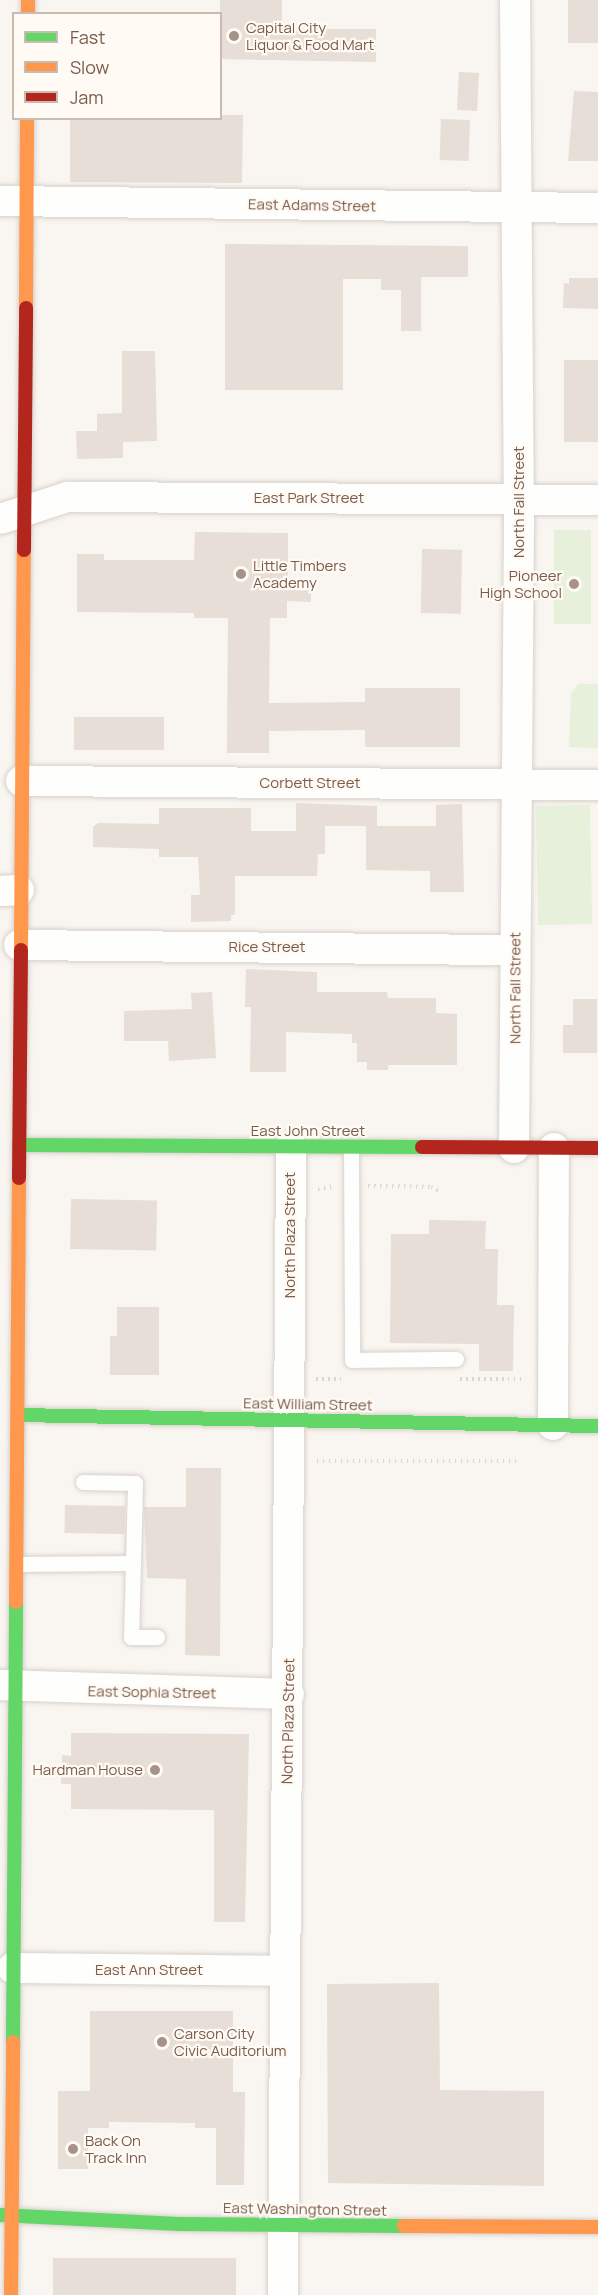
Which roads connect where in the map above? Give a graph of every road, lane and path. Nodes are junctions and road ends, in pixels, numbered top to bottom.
1 (515, 0) edge
2 (27, 120) edge
3 (13, 201) edge
4 (517, 207) junction
5 (598, 208) edge
6 (519, 499) junction
7 (598, 500) edge
8 (11, 515) edge
9 (21, 781) junction
10 (517, 784) junction
11 (598, 785) edge
12 (10, 890) edge
13 (19, 945) junction
14 (515, 950) junction
15 (9, 1145) edge
16 (291, 1147) junction
17 (351, 1147) junction
18 (514, 1148) junction
19 (554, 1148) junction
20 (598, 1148) edge
21 (351, 1186) junction
22 (441, 1192) dead end
23 (312, 1193) dead end
24 (456, 1359) dead end
25 (9, 1415) edge
26 (289, 1420) junction
27 (553, 1425) junction
28 (598, 1426) edge
29 (317, 1461) dead end
30 (519, 1461) dead end
31 (83, 1482) dead end
32 (133, 1563) junction
33 (16, 1564) junction
34 (157, 1637) dead end
35 (8, 1687) edge
36 (289, 1694) junction
37 (6, 1937) edge
38 (12, 1968) junction
39 (285, 1971) junction
40 (6, 2216) edge
41 (283, 2225) junction
42 (598, 2228) edge
43 (12, 2295) edge
44 (283, 2295) edge

1 - 4 street, North Fall Street
2 - 3 main road
3 - 4 street, East Adams Street
3 - 8 main road
4 - 5 street, East Adams Street
4 - 6 street, North Fall Street
6 - 7 street, East Park Street
6 - 8 street, East Park Street
6 - 10 street, North Fall Street
8 - 9 main road
9 - 10 street, Corbett Street
9 - 12 main road
10 - 11 street, Corbett Street
10 - 14 street, North Fall Street
12 - 13 main road
13 - 14 street, Rice Street
13 - 15 main road
14 - 18 street, North Fall Street
15 - 16 main road, East John Street
15 - 25 main road
16 - 17 main road, East John Street
16 - 26 street, North Plaza Street
17 - 18 main road, East John Street
17 - 21 lane
18 - 19 main road, East John Street
19 - 20 main road, East John Street
19 - 27 street
21 - 22 path
21 - 23 path
21 - 24 lane
25 - 26 main road, East William Street
25 - 33 main road
26 - 27 main road, East William Street
26 - 36 street, North Plaza Street
27 - 28 main road, East William Street
29 - 30 path
31 - 32 lane
32 - 33 lane
32 - 34 lane
33 - 35 main road
35 - 36 street, East Sophia Street
35 - 37 main road
36 - 39 street, North Plaza Street
37 - 38 main road
38 - 39 street, East Ann Street
38 - 40 main road
39 - 41 street, North Plaza Street
40 - 41 main road, East Washington Street
40 - 43 main road
41 - 42 main road, East Washington Street
41 - 44 street, North Plaza Street

